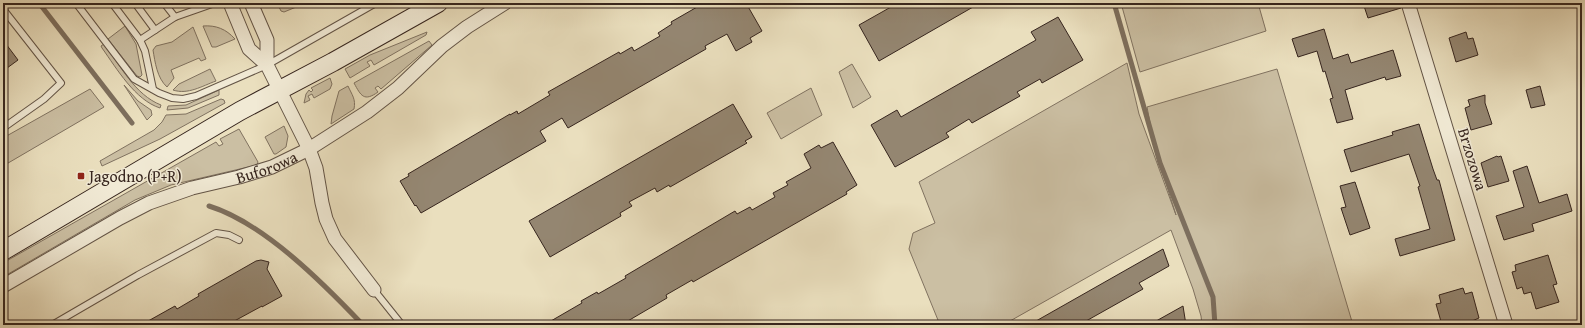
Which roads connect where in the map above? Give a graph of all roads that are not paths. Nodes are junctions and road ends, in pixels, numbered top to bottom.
1 (76, 3) edge
2 (112, 3) edge
3 (135, 3) edge
4 (164, 3) edge
5 (215, 3) edge
6 (230, 3) edge
7 (251, 3) edge
8 (376, 3) edge
9 (438, 3) edge
10 (505, 3) edge
11 (1408, 3) edge
12 (3, 9) edge
13 (175, 17) junction
14 (155, 30) junction
15 (140, 40) junction
16 (267, 64) junction
17 (153, 89) junction
18 (279, 90) junction
19 (3, 128) edge
20 (309, 149) junction
21 (239, 240) dead end
22 (3, 251) edge
23 (3, 286) edge
24 (374, 290) joint
25 (53, 324) edge
26 (402, 325) edge
27 (1506, 325) edge

1 - 17 lane
2 - 15 lane
3 - 14 lane
4 - 13 lane
5 - 13 lane
6 - 16 street
7 - 16 street
8 - 16 lane
9 - 18 main road
10 - 20 street, Buforowa
11 - 27 street, Brzozowa
12 - 19 lane
13 - 14 lane
14 - 15 lane
15 - 17 lane
16 - 17 lane
16 - 18 street
18 - 20 street
18 - 22 main road
20 - 23 street, Buforowa
20 - 24 street
21 - 25 lane
24 - 26 lane

